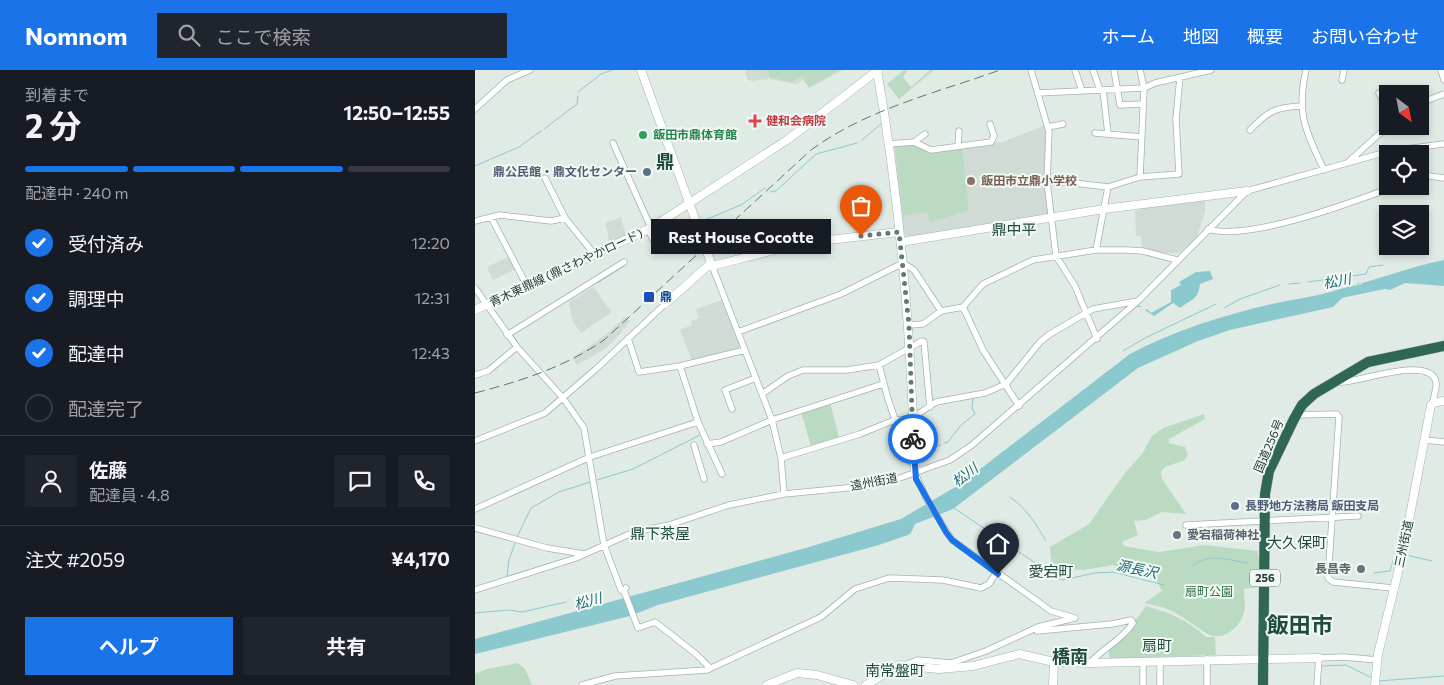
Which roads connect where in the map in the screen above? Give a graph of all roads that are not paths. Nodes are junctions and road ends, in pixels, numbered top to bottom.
1 (530, 70) edge
2 (877, 70) edge
3 (1031, 70) edge
4 (1075, 70) edge
5 (1093, 70) edge
6 (1113, 70) edge
7 (1140, 70) edge
8 (1211, 70) edge
9 (1306, 70) edge
10 (1344, 70) edge
11 (1441, 70) edge
12 (643, 71) edge
13 (1180, 77) junction
14 (1343, 80) dead end
15 (1444, 80) edge
16 (1144, 88) junction
17 (1101, 90) junction
18 (1118, 90) junction
19 (1082, 91) junction
20 (1038, 93) junction
21 (1444, 94) edge
22 (1429, 100) edge
23 (1143, 104) junction
24 (1302, 106) junction
25 (475, 109) edge
26 (990, 124) dead end
27 (1063, 124) dead end
28 (1048, 127) junction
29 (959, 130) dead end
30 (1250, 130) dead end
31 (1095, 132) dead end
32 (925, 134) dead end
33 (1108, 134) junction
34 (1379, 134) edge
35 (1142, 137) junction
36 (914, 142) junction
37 (613, 143) dead end
38 (889, 144) junction
39 (1444, 144) edge
40 (958, 146) junction
41 (1346, 164) junction
42 (1324, 170) junction
43 (1429, 176) edge
44 (1140, 177) junction
45 (545, 178) dead end
46 (1444, 178) edge
47 (1047, 182) junction
48 (1108, 187) junction
49 (1247, 191) junction
50 (1379, 193) edge
51 (689, 204) junction
52 (1104, 209) junction
53 (491, 216) junction
54 (565, 218) junction
55 (1050, 218) junction
56 (475, 221) edge
57 (649, 229) junction
58 (1208, 229) junction
59 (899, 232) junction
60 (654, 241) dead end
61 (901, 242) junction
62 (1096, 250) junction
63 (595, 255) junction
64 (1056, 256) junction
65 (1177, 260) junction
66 (624, 262) dead end
67 (903, 263) junction
68 (712, 265) junction
69 (527, 286) junction
70 (475, 288) edge
71 (1138, 300) junction
72 (487, 304) junction
73 (665, 304) joint
74 (963, 307) junction
75 (475, 310) edge
76 (941, 311) junction
77 (1088, 312) junction
78 (909, 325) junction
79 (737, 332) junction
80 (507, 335) junction
81 (628, 338) junction
82 (1097, 339) junction
83 (1444, 346) edge
84 (910, 347) junction
85 (517, 348) junction
86 (745, 350) junction
87 (879, 365) junction
88 (680, 366) junction
89 (475, 375) edge
90 (756, 378) junction
91 (1336, 380) junction
92 (883, 384) junction
93 (1006, 384) junction
94 (762, 394) junction
95 (563, 398) junction
96 (1444, 401) edge
97 (1433, 403) junction
98 (1019, 406) junction
99 (930, 407) junction
100 (732, 409) dead end
101 (1295, 417) junction
102 (913, 418) junction
103 (772, 420) junction
104 (896, 420) junction
105 (698, 422) junction
106 (1424, 440) junction
107 (475, 441) edge
108 (1444, 442) edge
109 (707, 444) junction
110 (694, 445) dead end
111 (590, 456) junction
112 (781, 458) junction
113 (915, 469) junction
114 (722, 474) dead end
115 (705, 479) dead end
116 (784, 494) junction
117 (475, 509) edge
118 (1358, 516) dead end
119 (1331, 518) junction
120 (1265, 521) junction
121 (1186, 525) dead end
122 (475, 528) edge
123 (604, 545) junction
124 (586, 554) junction
125 (996, 573) junction
126 (1393, 588) junction
127 (475, 590) edge
128 (1033, 629) junction
129 (1263, 658) junction
130 (1319, 658) junction
131 (1207, 659) junction
132 (1378, 660) junction
133 (1143, 661) junction
134 (1160, 661) junction
135 (1054, 662) junction
136 (1090, 663) junction
137 (907, 664) junction
138 (710, 668) junction
139 (582, 685) edge
140 (767, 685) edge
141 (853, 685) edge
142 (866, 685) edge
143 (1053, 685) edge
144 (1143, 685) edge
145 (1160, 685) edge
146 (1207, 685) edge
147 (1263, 685) edge
148 (1317, 685) edge
149 (1375, 685) edge

1 - 25 street
2 - 38 street
2 - 51 street, 青木東鼎線 (鼎さわやかロード)
3 - 20 street
4 - 19 street
5 - 17 street
6 - 18 street
7 - 16 street
8 - 13 street
9 - 24 street
10 - 14 street
11 - 15 street
12 - 51 street
13 - 16 street
13 - 44 street
16 - 18 street
16 - 23 street
17 - 18 street
17 - 19 street
17 - 33 street
18 - 23 street
19 - 20 street
20 - 28 street
21 - 22 street
23 - 35 street
24 - 30 street
24 - 42 street
26 - 40 street
27 - 28 street
28 - 47 street
29 - 40 street
31 - 33 street
32 - 36 street
33 - 35 street
34 - 41 street
35 - 44 street
36 - 38 street
36 - 40 street
37 - 57 street
38 - 59 street
39 - 41 street
41 - 42 street
42 - 49 street
43 - 46 street
44 - 48 street
45 - 54 street
47 - 48 street
47 - 55 street
48 - 52 street
49 - 52 street
49 - 58 street
50 - 58 street
51 - 57 street, 青木東鼎線 (鼎さわやかロード)
51 - 68 street
52 - 55 street
52 - 62 street
53 - 54 street
53 - 56 street
53 - 69 street
54 - 63 street
55 - 61 street
55 - 64 street
57 - 60 street
57 - 63 street, 青木東鼎線 (鼎さわやかロード)
58 - 65 street
59 - 61 street
59 - 68 street
61 - 67 street
62 - 64 street
62 - 65 street
63 - 69 street, 青木東鼎線 (鼎さわやかロード)
64 - 74 street
64 - 77 street
65 - 71 street
66 - 80 street
67 - 76 street
67 - 78 street
67 - 79 street
68 - 73 street
68 - 79 street
69 - 72 street, 青木東鼎線 (鼎さわやかロード)
70 - 72 street
71 - 77 street
71 - 82 street
72 - 75 street, 青木東鼎線 (鼎さわやかロード)
72 - 80 street
73 - 81 street
74 - 76 street
74 - 93 street
76 - 78 street
77 - 82 street
77 - 93 street
78 - 84 street
79 - 86 street
80 - 85 street
81 - 88 street
81 - 95 street
82 - 98 street
83 - 91 highway, 国道256号 / 256
84 - 87 street
84 - 99 street
84 - 102 street
85 - 89 street
85 - 95 street
86 - 88 street
86 - 90 street
87 - 92 street
87 - 94 street
88 - 105 street
90 - 94 street
90 - 100 street
91 - 97 street, 三州街道
91 - 101 highway, 国道256号 / 256
92 - 103 street
92 - 104 street
93 - 98 street
93 - 99 street
94 - 103 street
95 - 107 street
95 - 111 street
96 - 97 street
97 - 106 street, 三州街道
98 - 113 street
99 - 102 street
101 - 119 street
101 - 120 highway, 国道256号 / 256
102 - 104 street
102 - 113 street
103 - 109 street
103 - 112 street
104 - 112 street
104 - 113 street
105 - 109 street
105 - 111 street
106 - 108 street
106 - 126 street, 三州街道
109 - 114 street
110 - 115 street
111 - 117 street
111 - 123 street
112 - 116 street
113 - 116 street, 遠州街道
113 - 125 street, 遠州街道
116 - 123 street, 遠州街道
118 - 119 street
119 - 120 street
119 - 126 street
120 - 121 street
120 - 129 highway, 国道256号 / 256
122 - 124 street
123 - 124 street, 遠州街道
123 - 138 street
124 - 127 street, 遠州街道
125 - 128 street, 遠州街道
125 - 138 street
126 - 132 street, 三州街道
128 - 136 street
128 - 137 street
129 - 130 street
129 - 131 street
129 - 147 highway, 国道256号 / 256
130 - 132 street
130 - 148 street
131 - 134 street
131 - 146 street
132 - 149 street, 三州街道
133 - 134 street
133 - 136 street
133 - 144 street
134 - 145 street
135 - 136 street
135 - 137 street
135 - 143 street
137 - 142 street
138 - 139 street
140 - 141 street

